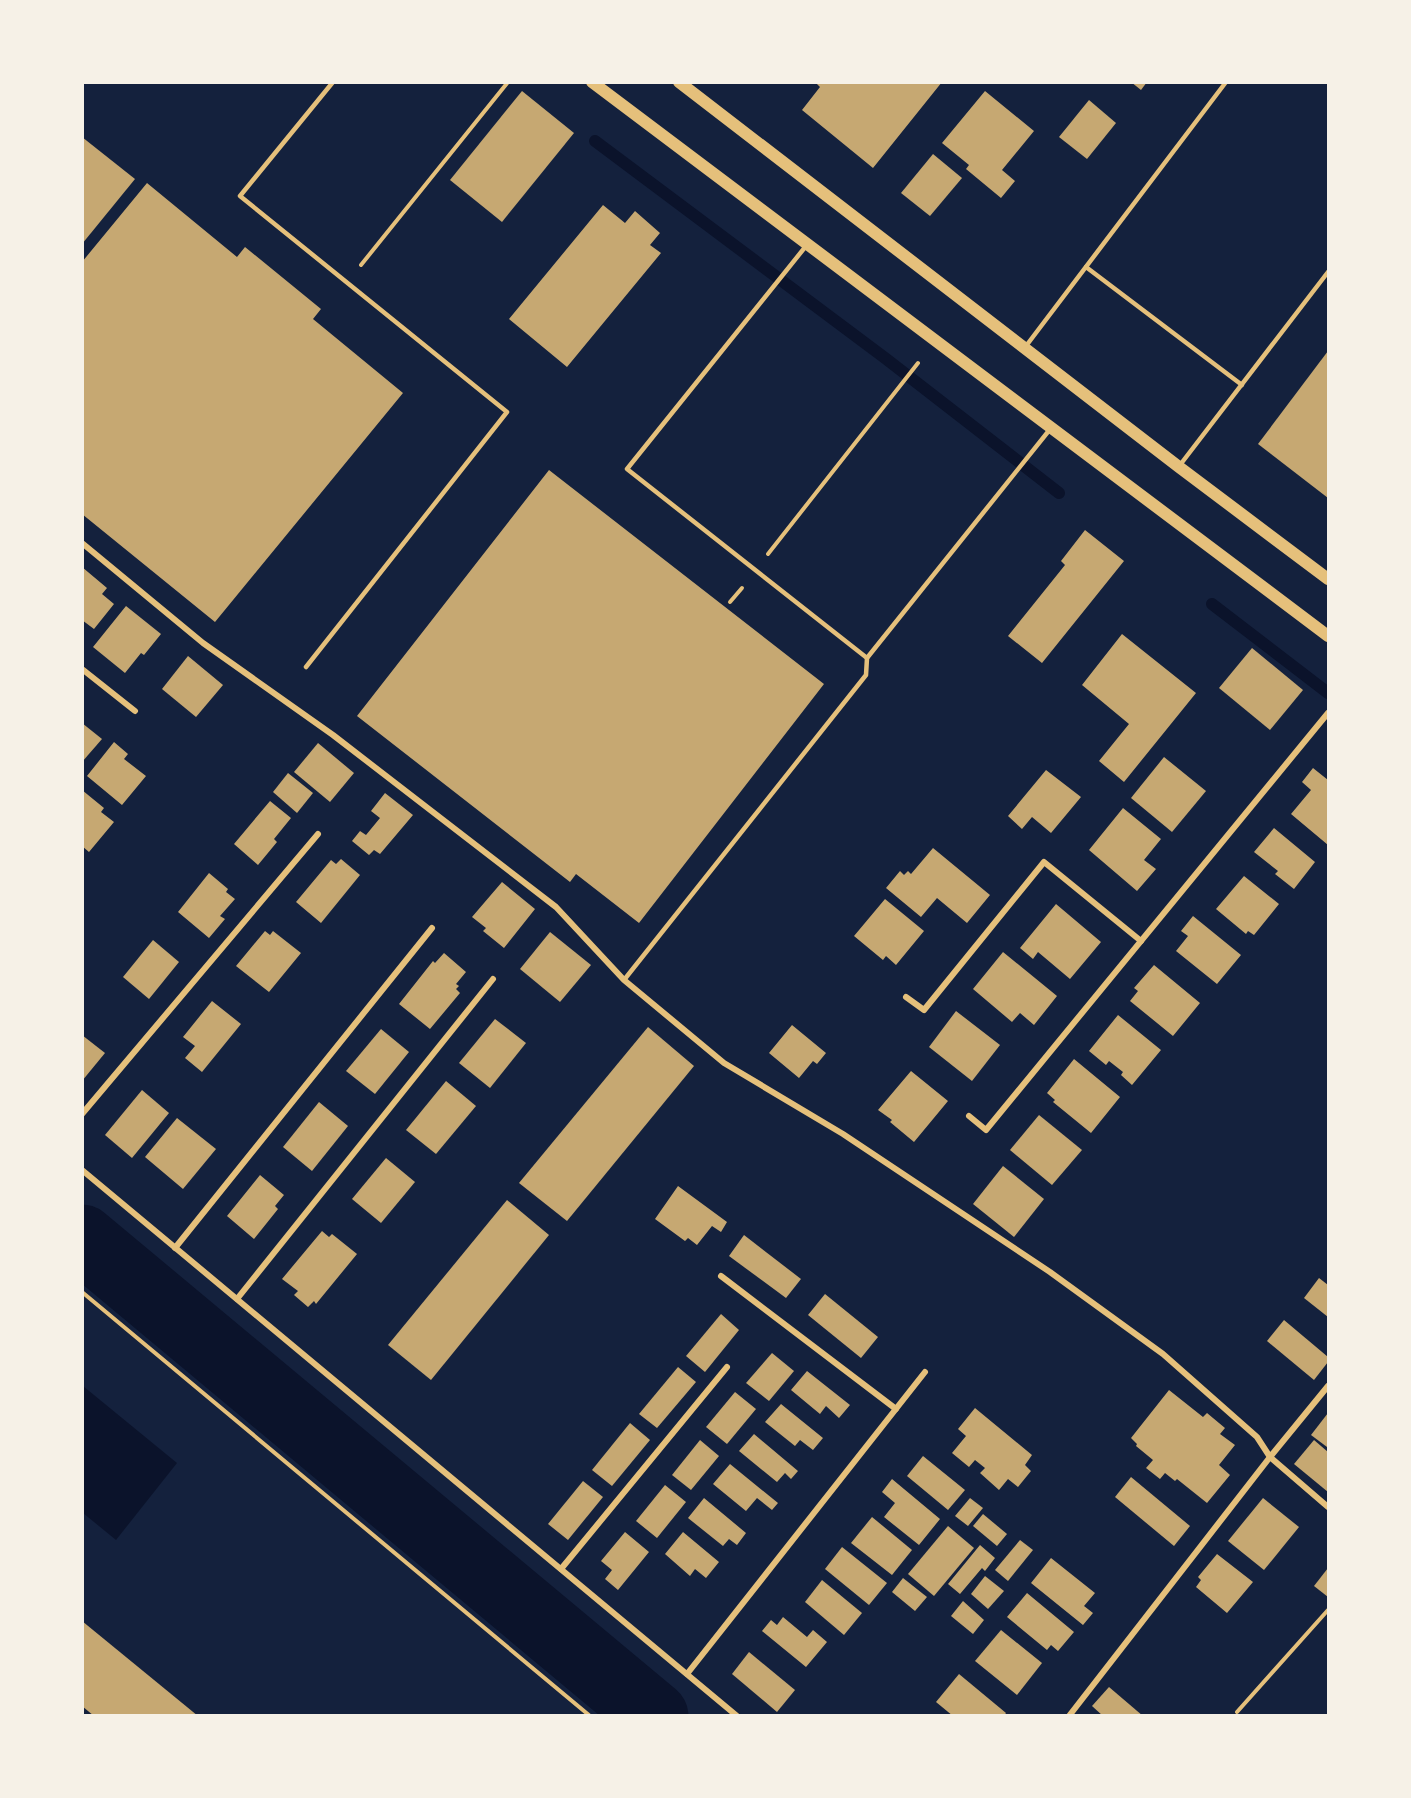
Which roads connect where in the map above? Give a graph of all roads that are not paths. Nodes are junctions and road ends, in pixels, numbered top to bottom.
1 (333, 82) edge
2 (592, 82) edge
3 (680, 82) edge
4 (1226, 82) edge
5 (807, 244) junction
6 (1086, 267) junction
7 (1329, 272) edge
8 (1024, 348) junction
9 (1242, 385) junction
10 (1051, 428) junction
11 (1179, 467) junction
12 (82, 543) edge
13 (1329, 579) edge
14 (1329, 636) edge
15 (867, 658) junction
16 (306, 667) dead end
17 (82, 669) edge
18 (135, 711) dead end
19 (1329, 713) edge
20 (318, 834) dead end
21 (432, 928) dead end
22 (1141, 941) junction
23 (493, 979) dead end
24 (624, 980) junction
25 (906, 997) dead end
26 (82, 1114) edge
27 (969, 1116) dead end
28 (82, 1170) edge
29 (175, 1248) junction
30 (721, 1276) dead end
31 (237, 1299) junction
32 (727, 1367) dead end
33 (925, 1372) dead end
34 (1329, 1386) edge
35 (896, 1409) junction
36 (1270, 1457) junction
37 (1329, 1507) edge
38 (561, 1569) junction
39 (687, 1674) junction
40 (737, 1716) edge
41 (1069, 1716) edge

1 - 16 lane
2 - 5 main road
3 - 8 main road
4 - 6 lane
5 - 10 main road
5 - 15 lane
6 - 8 lane
6 - 9 lane
7 - 9 lane
8 - 11 main road
9 - 11 lane
10 - 14 main road
10 - 15 lane
11 - 13 main road
12 - 24 street
15 - 24 lane
17 - 18 street
19 - 22 street
20 - 26 street
21 - 29 street
22 - 25 street
22 - 27 street
23 - 31 street
24 - 36 street
28 - 29 street
29 - 31 street
30 - 35 street
31 - 38 street
32 - 38 street
33 - 35 street
34 - 36 street
35 - 39 street
36 - 37 street
36 - 41 street
38 - 39 street
39 - 40 street

